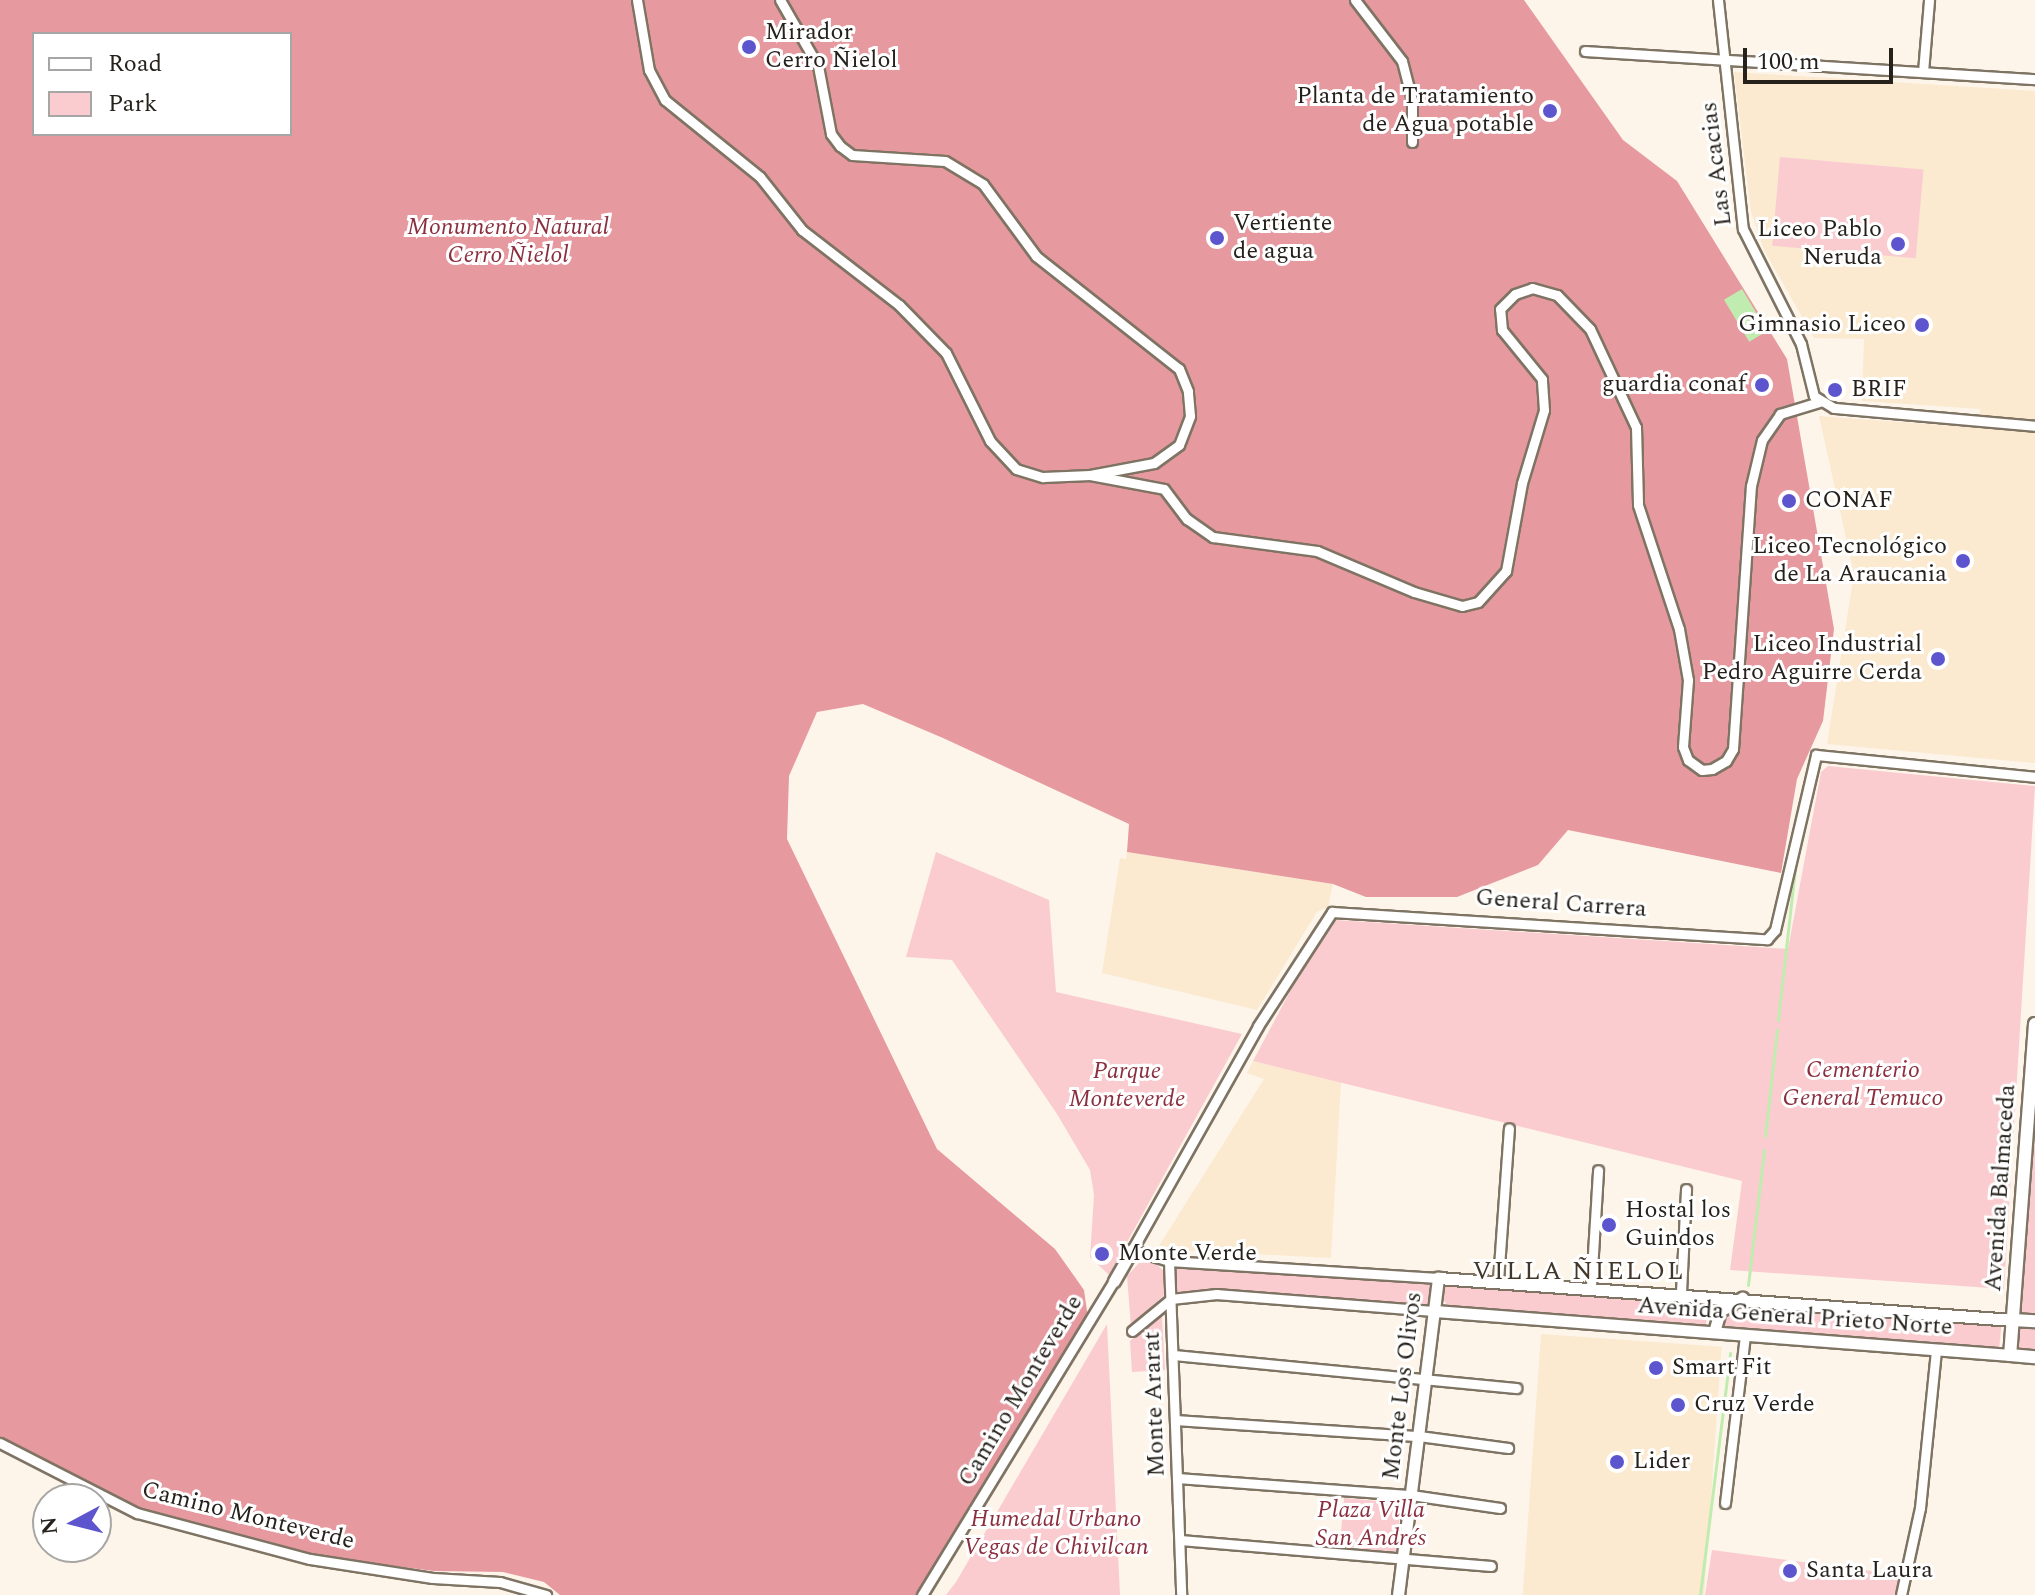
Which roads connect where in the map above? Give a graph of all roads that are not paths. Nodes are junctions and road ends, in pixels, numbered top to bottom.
1 (637, 0) edge
2 (780, 0) edge
3 (1355, 0) edge
4 (1718, 0) edge
5 (1929, 0) edge
6 (1585, 51) dead end
7 (1725, 59) junction
8 (1923, 72) junction
9 (2035, 79) edge
10 (1412, 142) dead end
11 (1819, 402) junction
12 (2035, 426) edge
13 (1090, 475) junction
14 (2035, 777) edge
15 (2035, 1024) edge
16 (1509, 1128) dead end
17 (2031, 1128) edge
18 (1598, 1170) dead end
19 (1686, 1189) dead end
20 (1132, 1250) junction
21 (1169, 1261) junction
22 (1438, 1278) junction
23 (1114, 1281) joint
24 (1498, 1281) junction
25 (1591, 1286) junction
26 (1681, 1292) junction
27 (1746, 1296) junction
28 (1171, 1299) junction
29 (1435, 1311) junction
30 (2013, 1320) junction
31 (2035, 1321) edge
32 (1132, 1331) dead end
33 (1714, 1332) junction
34 (1745, 1335) junction
35 (1936, 1350) junction
36 (1173, 1355) junction
37 (2010, 1355) junction
38 (2035, 1357) edge
39 (1427, 1376) junction
40 (1516, 1388) dead end
41 (1175, 1420) junction
42 (1419, 1436) junction
43 (0, 1443) edge
44 (1508, 1448) dead end
45 (1177, 1478) junction
46 (1411, 1495) junction
47 (1725, 1503) dead end
48 (1500, 1508) dead end
49 (1180, 1540) junction
50 (1403, 1556) junction
51 (1491, 1566) dead end
52 (546, 1595) edge
53 (922, 1595) edge
54 (1181, 1595) edge
55 (1398, 1595) edge
56 (1901, 1595) edge

1 - 13 street
2 - 13 street
3 - 10 street
4 - 7 street, Las Acacias
5 - 8 street
6 - 7 street
7 - 8 street
7 - 11 street, Las Acacias
8 - 9 street
11 - 12 street
11 - 13 street
14 - 20 street, General Carrera
15 - 17 main road, Avenida Balmaceda
16 - 24 street
17 - 30 main road, Avenida Balmaceda
18 - 25 street
19 - 26 street
20 - 21 street, Avenida General Prieto Norte
20 - 23 street, Camino Monteverde
21 - 22 street, Avenida General Prieto Norte
21 - 28 street, Monte Ararat
22 - 24 street, Avenida General Prieto Norte
22 - 29 street, Monte Los Olivos
23 - 53 street, Camino Monteverde
24 - 25 street, Avenida General Prieto Norte
25 - 26 street, Avenida General Prieto Norte
26 - 27 street, Avenida General Prieto Norte
27 - 30 street, Avenida General Prieto Norte
27 - 33 street
28 - 29 street, Avenida General Prieto Norte
28 - 32 street
28 - 36 street, Monte Ararat
29 - 33 street, Avenida General Prieto Norte
29 - 39 street, Monte Los Olivos
30 - 31 main road, Avenida General Prieto Norte
30 - 37 main road, Avenida Balmaceda
33 - 34 street, Avenida General Prieto Norte
34 - 35 street, Avenida General Prieto Norte
34 - 47 street
35 - 37 street, Avenida General Prieto Norte
35 - 56 street
36 - 39 street
36 - 41 street, Monte Ararat
37 - 38 main road, Avenida General Prieto Norte
39 - 40 street
39 - 42 street, Monte Los Olivos
41 - 42 street
41 - 45 street, Monte Ararat
42 - 44 street
42 - 46 street, Monte Los Olivos
43 - 52 street, Camino Monteverde
45 - 46 street
45 - 49 street, Monte Ararat
46 - 48 street
46 - 50 street, Monte Los Olivos
49 - 50 street
49 - 54 street, Monte Ararat
50 - 51 street
50 - 55 street, Monte Los Olivos

